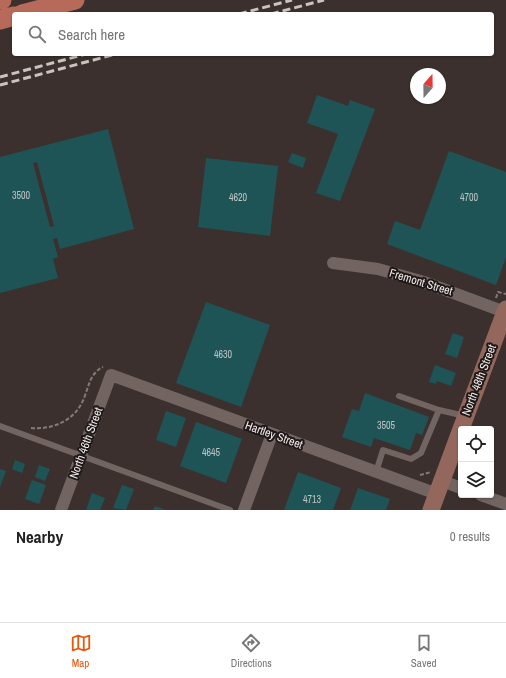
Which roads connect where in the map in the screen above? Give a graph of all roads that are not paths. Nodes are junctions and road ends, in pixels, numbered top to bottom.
1 (75, 0) edge
2 (30, 12) edge
3 (12, 17) edge
4 (0, 20) edge
5 (333, 263) dead end
6 (506, 311) edge
7 (111, 375) joint
8 (399, 396) dead end
9 (439, 410) junction
10 (463, 425) edge
11 (0, 426) edge
12 (272, 434) junction
13 (81, 456) junction
14 (376, 472) junction
15 (440, 487) junction
16 (458, 488) edge
17 (489, 498) edge
18 (506, 504) edge
19 (61, 510) edge
20 (230, 510) edge
21 (244, 510) edge
22 (431, 510) edge

1 - 2 main road
3 - 4 main road
5 - 6 street, Fremont Street
6 - 10 main road, North 48th Street
7 - 12 street, Hartley Street
7 - 13 street, North 46th Street
8 - 9 lane
9 - 10 lane
9 - 14 lane
10 - 15 main road, North 48th Street
11 - 13 lane
12 - 14 street, Hartley Street
12 - 21 street
13 - 19 street, North 46th Street
13 - 20 lane
14 - 15 street, Hartley Street
15 - 16 street, Hartley Street
15 - 22 main road, North 48th Street
17 - 18 street

